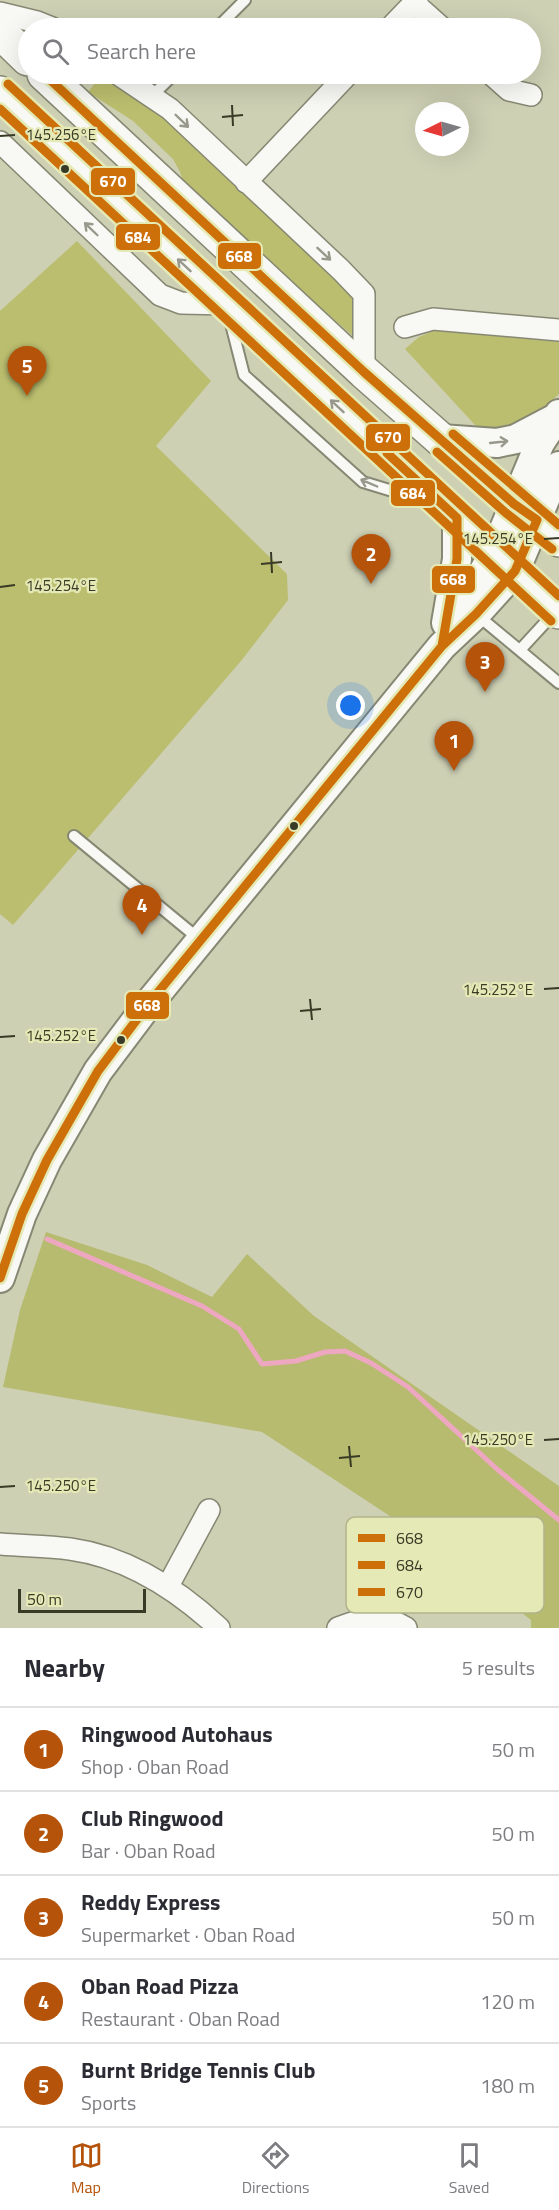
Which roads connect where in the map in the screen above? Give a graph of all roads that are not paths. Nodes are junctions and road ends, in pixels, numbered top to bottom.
1 (245, 0) edge
2 (416, 2) edge
3 (0, 13) edge
4 (21, 18) edge
5 (227, 18) edge
6 (400, 18) edge
7 (432, 18) edge
8 (0, 32) edge
9 (18, 49) edge
10 (55, 84) edge
11 (133, 84) edge
12 (164, 84) edge
13 (339, 84) edge
14 (502, 84) edge
15 (0, 93) edge
16 (531, 94) dead end
17 (152, 96) junction
18 (0, 142) edge
19 (246, 182) junction
20 (227, 304) junction
21 (405, 327) dead end
22 (559, 330) edge
23 (364, 372) junction
24 (556, 416) edge
25 (441, 439) junction
26 (559, 466) edge
27 (451, 512) junction
28 (537, 521) edge
29 (504, 562) junction
30 (558, 611) edge
31 (476, 614) junction
32 (442, 646) junction
33 (520, 650) junction
34 (559, 683) edge
35 (74, 836) dead end
36 (201, 940) junction
37 (6, 1241) edge
38 (0, 1278) edge
39 (209, 1510) dead end
40 (0, 1544) edge
41 (168, 1586) junction
42 (219, 1628) edge
43 (338, 1628) edge
44 (406, 1628) edge

1 - 5 lane
2 - 6 street
2 - 7 street
3 - 4 street
8 - 9 highway
10 - 23 highway
11 - 17 street
12 - 17 lane
13 - 19 street
14 - 16 street
20 -> 15 highway
17 -> 19 street
20 -> 18 street
19 -> 23 street
27 -> 20 highway
21 - 22 street
23 - 25 highway
25 -> 24 main road
24 - 28 main road
25 - 28 highway
26 - 28 main road
27 - 29 highway
27 - 32 main road
28 - 29 main road
29 - 30 highway
29 - 31 main road
29 - 32 main road
30 - 33 lane
31 - 32 main road
31 - 33 lane
32 - 36 main road
33 - 34 lane
35 - 36 lane
36 - 37 main road
37 - 38 main road
39 - 41 street
40 - 41 street
41 - 42 street
43 - 44 street

